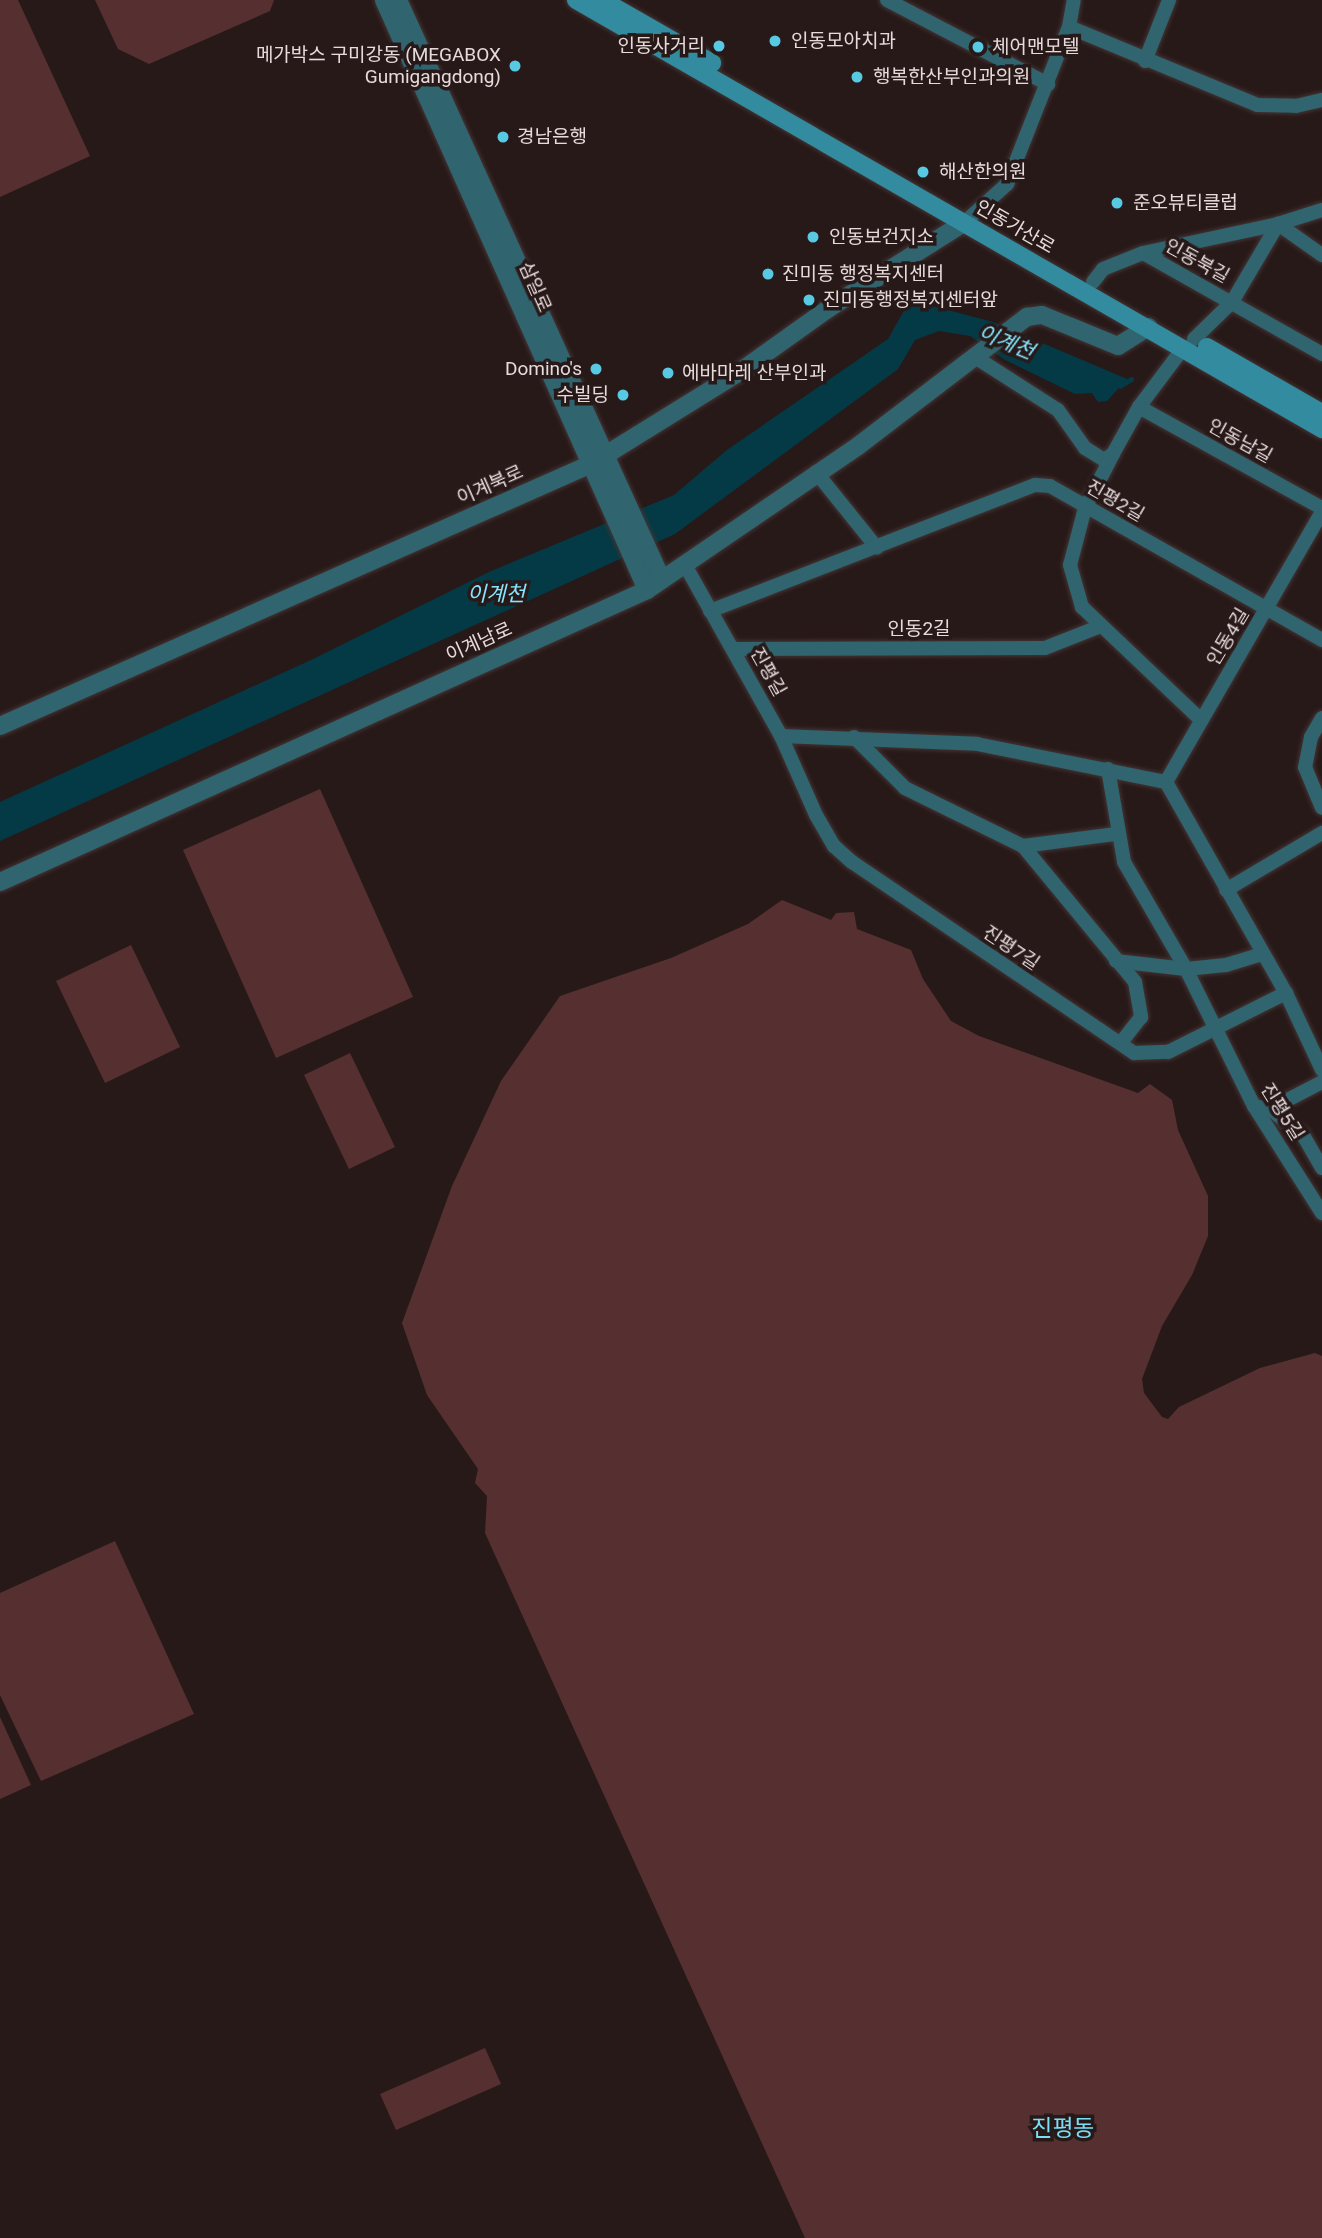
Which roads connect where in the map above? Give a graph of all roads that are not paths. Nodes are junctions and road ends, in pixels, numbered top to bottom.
1 (384, 0) edge
2 (398, 0) edge
3 (576, 0) edge
4 (603, 0) edge
5 (887, 0) edge
6 (1074, 0) edge
7 (1169, 0) edge
8 (1069, 27) junction
9 (1145, 61) junction
10 (1048, 84) junction
11 (1322, 100) edge
12 (1322, 210) edge
13 (969, 218) junction
14 (1278, 224) junction
15 (1143, 253) junction
16 (1322, 255) edge
17 (1093, 282) junction
18 (1232, 302) junction
19 (1148, 327) junction
20 (1189, 343) junction
21 (1322, 354) edge
22 (975, 357) junction
23 (1139, 407) junction
24 (1322, 413) edge
25 (1322, 429) edge
26 (1113, 454) junction
27 (598, 459) junction
28 (816, 472) junction
29 (1085, 508) junction
30 (1322, 510) edge
31 (877, 548) junction
32 (685, 565) junction
33 (655, 585) junction
34 (1268, 609) junction
35 (710, 611) junction
36 (1101, 626) junction
37 (1322, 640) edge
38 (733, 649) junction
39 (1322, 718) edge
40 (1201, 720) junction
41 (0, 726) edge
42 (781, 736) junction
43 (854, 737) junction
44 (1108, 769) junction
45 (1166, 782) junction
46 (1322, 808) edge
47 (1322, 833) edge
48 (1116, 834) junction
49 (1023, 846) junction
50 (0, 882) edge
51 (1226, 890) junction
52 (1263, 954) junction
53 (1116, 961) junction
54 (1186, 969) junction
55 (1286, 993) junction
56 (1213, 1028) junction
57 (1121, 1043) junction
58 (1322, 1070) edge
59 (1322, 1082) edge
60 (1254, 1106) junction
61 (1270, 1108) junction
62 (1322, 1168) edge
63 (1320, 1204) edge

1 - 27 street, 삼일로
2 - 27 street, 삼일로
3 - 13 main road, 인동가산로
4 - 13 main road, 인동가산로
5 - 10 street
6 - 8 street
7 - 9 street
8 - 9 street
8 - 10 street
9 - 11 street
10 - 13 street
12 - 14 street
13 - 17 main road, 인동가산로
13 - 19 main road, 인동가산로
13 - 27 street, 이계북로
14 - 15 street
14 - 16 street
14 - 18 street, 인동북길
15 - 17 street
15 - 18 street, 인동북길
17 - 20 main road, 인동가산로
18 - 20 street
18 - 21 street, 인동북길
19 - 20 main road, 인동가산로
19 - 22 street, 이계남로
20 - 23 street
20 - 24 main road, 인동가산로
20 - 25 main road, 인동가산로
22 - 26 street
22 - 28 street, 이계남로
23 - 26 street
23 - 30 street, 인동남길
26 - 29 street
27 - 33 street, 삼일로
27 - 41 street, 이계북로
28 - 31 street
28 - 32 street, 이계남로
29 - 31 street, 진평2길
29 - 34 street, 진평2길
29 - 36 street
30 - 34 street, 인동4길
31 - 35 street, 진평2길
32 - 33 street, 이계남로
32 - 35 street, 진평길
33 - 50 street, 이계남로
34 - 37 street, 진평2길
34 - 40 street, 인동4길
35 - 38 street, 진평길
36 - 38 street, 인동2길
36 - 40 street
38 - 42 street, 진평길
39 - 46 street
40 - 45 street, 인동4길
42 - 43 street
42 - 57 street, 진평7길
43 - 44 street
43 - 49 street
44 - 45 street
44 - 48 street
45 - 51 street
47 - 51 street
48 - 49 street
48 - 54 street
49 - 53 street
51 - 52 street
52 - 54 street
52 - 55 street
53 - 54 street
53 - 57 street
54 - 56 street
55 - 56 street, 진평7길
55 - 58 street
56 - 57 street, 진평7길
56 - 60 street, 진평5길
59 - 61 street
60 - 61 street
60 - 63 street, 진평5길
61 - 62 street

